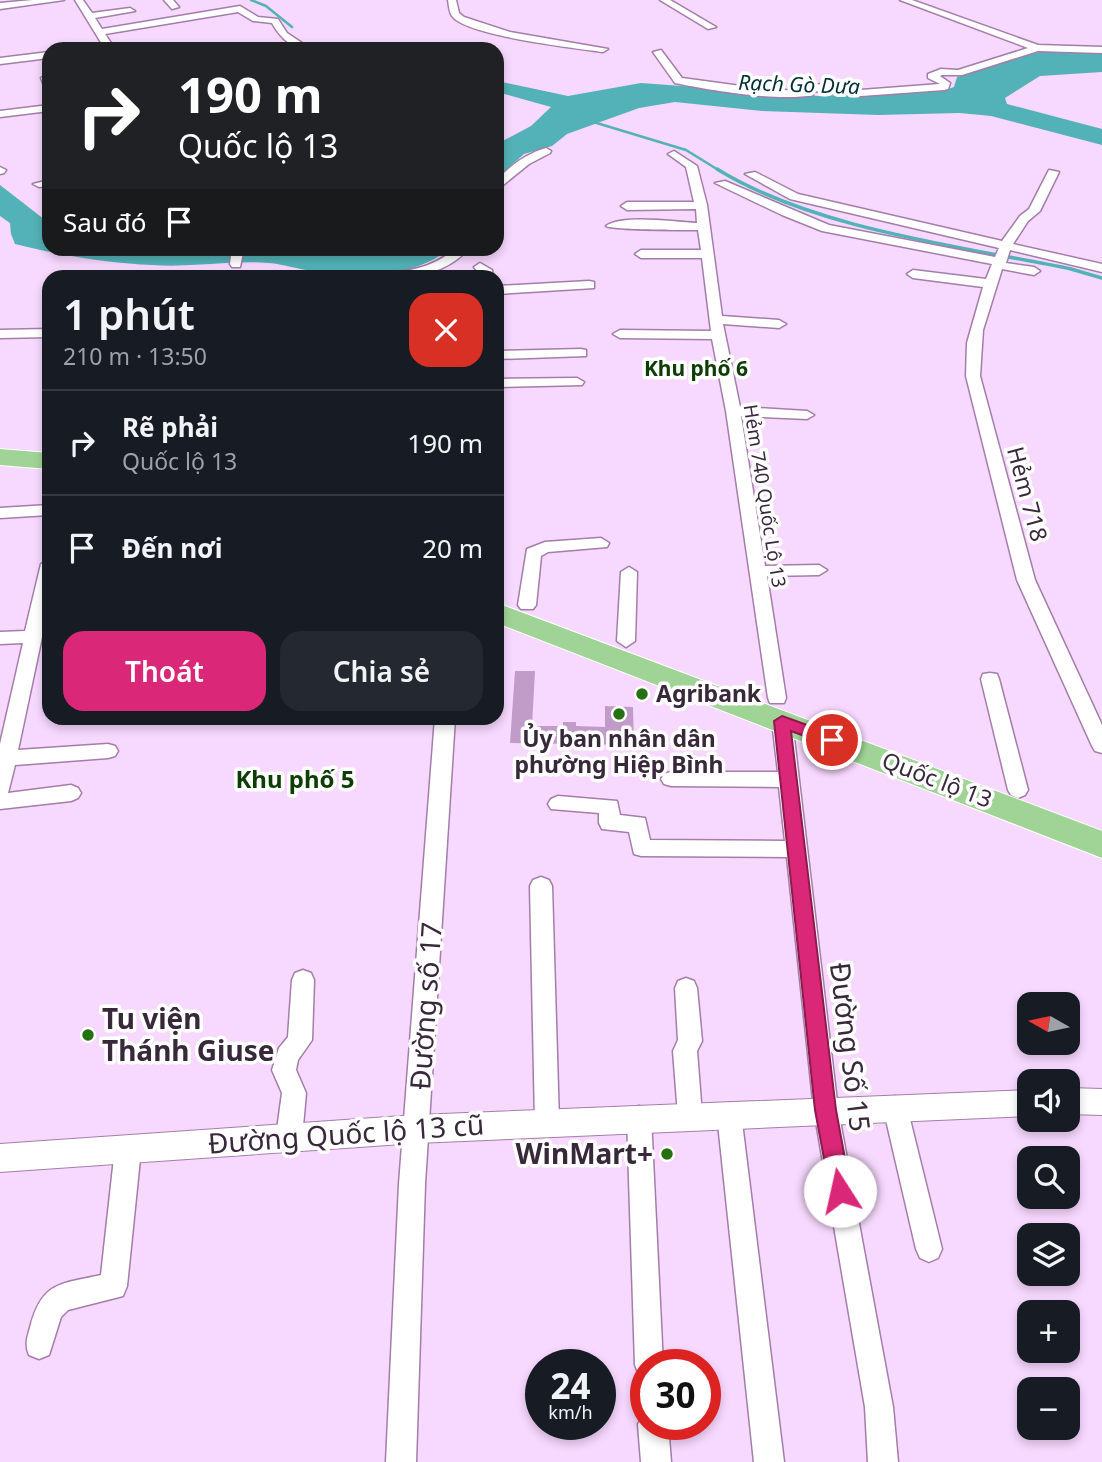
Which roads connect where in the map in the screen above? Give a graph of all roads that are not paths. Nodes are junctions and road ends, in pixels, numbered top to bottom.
1 (60, 0) edge
2 (452, 0) edge
3 (664, 0) edge
4 (904, 0) edge
5 (84, 2) edge
6 (0, 6) edge
7 (131, 11) dead end
8 (89, 16) junction
9 (711, 22) dead end
10 (99, 32) junction
11 (1086, 39) dead end
12 (105, 42) edge
13 (294, 42) edge
14 (1043, 48) junction
15 (603, 49) dead end
16 (1102, 50) edge
17 (658, 52) dead end
18 (42, 56) edge
19 (0, 61) edge
20 (42, 65) edge
21 (0, 70) edge
22 (42, 109) edge
23 (0, 114) edge
24 (546, 151) dead end
25 (674, 154) dead end
26 (1053, 172) dead end
27 (751, 174) dead end
28 (504, 179) edge
29 (721, 183) dead end
30 (701, 205) junction
31 (627, 206) dead end
32 (612, 226) dead end
33 (704, 227) junction
34 (1006, 244) junction
35 (641, 254) dead end
36 (707, 254) junction
37 (237, 256) edge
38 (454, 256) edge
39 (999, 263) junction
40 (236, 264) dead end
41 (1102, 268) edge
42 (426, 270) edge
43 (1034, 271) dead end
44 (913, 274) dead end
45 (991, 284) junction
46 (589, 285) dead end
47 (504, 290) edge
48 (779, 324) dead end
49 (717, 328) junction
50 (42, 333) edge
51 (0, 334) edge
52 (620, 334) dead end
53 (581, 353) dead end
54 (504, 355) edge
55 (576, 382) dead end
56 (504, 383) edge
57 (733, 411) junction
58 (807, 415) dead end
59 (0, 442) edge
60 (42, 445) edge
61 (0, 457) edge
62 (42, 460) edge
63 (42, 510) edge
64 (0, 513) edge
65 (601, 543) dead end
66 (819, 570) dead end
67 (758, 571) junction
68 (629, 572) dead end
69 (504, 597) edge
70 (42, 601) edge
71 (527, 605) junction
72 (504, 614) edge
73 (32, 637) junction
74 (0, 638) edge
75 (626, 641) junction
76 (990, 678) dead end
77 (780, 710) junction
78 (445, 725) edge
79 (1101, 741) edge
80 (108, 751) dead end
81 (6, 758) junction
82 (671, 779) dead end
83 (789, 780) junction
84 (0, 788) edge
85 (1018, 789) junction
86 (71, 793) dead end
87 (0, 801) edge
88 (558, 804) dead end
89 (1102, 822) edge
90 (1102, 845) edge
91 (796, 849) junction
92 (541, 887) dead end
93 (303, 981) dead end
94 (686, 988) dead end
95 (1080, 1101) edge
96 (1102, 1102) edge
97 (1017, 1103) edge
98 (895, 1107) junction
99 (826, 1110) junction
100 (729, 1114) junction
101 (690, 1115) junction
102 (639, 1117) junction
103 (548, 1122) junction
104 (417, 1129) junction
105 (289, 1137) junction
106 (128, 1149) junction
107 (0, 1158) edge
108 (929, 1250) dead end
109 (39, 1345) dead end
110 (648, 1349) edge
111 (654, 1440) edge
112 (401, 1462) edge
113 (656, 1462) edge
114 (769, 1462) edge
115 (883, 1462) edge

1 - 6 street
2 - 15 street
3 - 9 street
4 - 14 street
5 - 8 street
7 - 8 street
8 - 10 street
10 - 12 street
10 - 13 street
11 - 14 street
14 - 16 street
14 - 17 street
18 - 19 street
20 - 21 street
22 - 23 street
24 - 28 street
25 - 30 street, Hẻm 740 Quốc Lộ 13
26 - 34 street, Hẻm 718
27 - 34 street
29 - 39 street
30 - 31 street
30 - 33 street, Hẻm 740 Quốc Lộ 13
32 - 33 street
33 - 36 street, Hẻm 740 Quốc Lộ 13
34 - 39 street, Hẻm 718
34 - 41 street
35 - 36 street
36 - 49 street, Hẻm 740 Quốc Lộ 13
37 - 40 street
38 - 42 street
39 - 43 street
39 - 45 street, Hẻm 718
44 - 45 street
45 - 79 street, Hẻm 718
46 - 47 street
48 - 49 street
49 - 52 street
49 - 57 street, Hẻm 740 Quốc Lộ 13
50 - 51 street
53 - 54 street
55 - 56 street
57 - 58 street
57 - 67 street, Hẻm 740 Quốc Lộ 13
59 - 60 highway
61 - 62 highway
63 - 64 street
65 - 71 street
66 - 67 street
67 - 77 street, Hẻm 740 Quốc Lộ 13
68 - 75 street
69 - 71 highway, Quốc lộ 13
70 - 73 street
71 - 75 highway, Quốc lộ 13
72 - 77 highway, Quốc lộ 13
73 - 74 street
73 - 81 street
75 - 77 highway, Quốc lộ 13
76 - 85 street
77 - 83 street, Đường Số 15
77 - 85 highway, Quốc lộ 13
77 - 90 highway, Quốc lộ 13
78 - 104 street, Đường số 17
80 - 81 street
81 - 84 street
82 - 83 street
83 - 91 street, Đường Số 15
85 - 89 highway, Quốc lộ 13
86 - 87 street
88 - 91 street
91 - 99 street, Đường Số 15
92 - 103 street
93 - 105 street
94 - 101 street
95 - 96 street
97 - 98 street, Đường Quốc lộ 13 cũ
98 - 99 street, Đường Quốc lộ 13 cũ
98 - 108 street
99 - 100 street, Đường Quốc lộ 13 cũ
99 - 115 street, Đường Số 15
100 - 101 street, Đường Quốc lộ 13 cũ
100 - 114 street
101 - 102 street, Đường Quốc lộ 13 cũ
102 - 103 street, Đường Quốc lộ 13 cũ
102 - 110 street
103 - 104 street, Đường Quốc lộ 13 cũ
104 - 105 street, Đường Quốc lộ 13 cũ
104 - 112 street, Đường số 17
105 - 106 street, Đường Quốc lộ 13 cũ
106 - 107 street, Đường Quốc lộ 13 cũ
106 - 109 street
111 - 113 street

